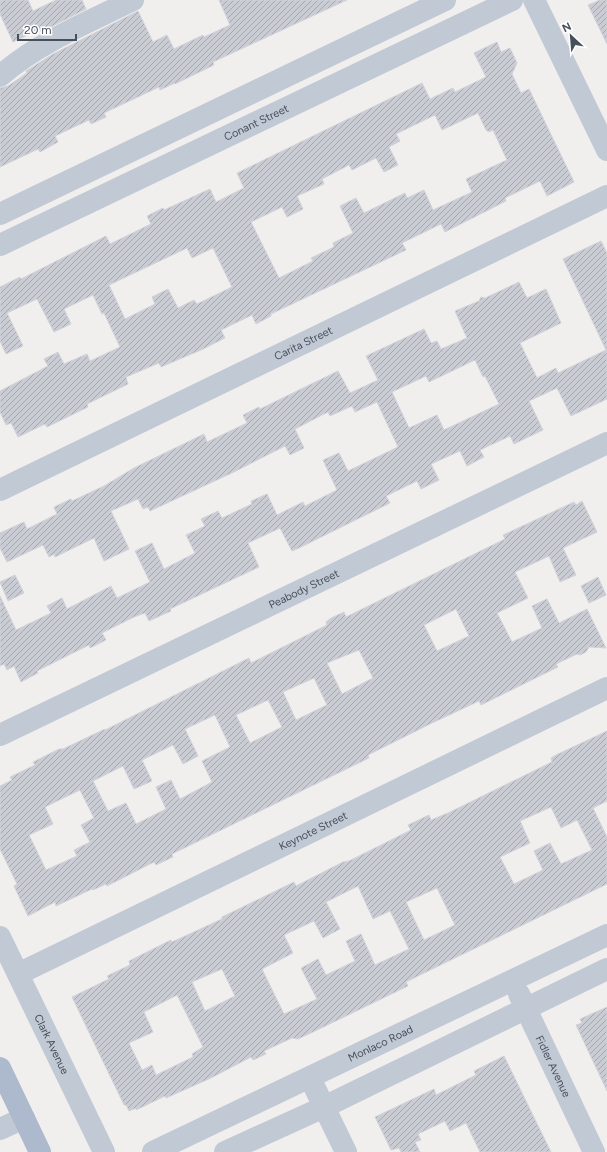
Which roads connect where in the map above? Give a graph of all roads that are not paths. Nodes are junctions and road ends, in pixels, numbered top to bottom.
1 (133, 0) edge
2 (445, 0) edge
3 (512, 0) edge
4 (534, 0) edge
5 (0, 76) edge
6 (607, 150) edge
7 (607, 196) edge
8 (0, 214) edge
9 (0, 245) edge
10 (607, 443) edge
11 (0, 490) edge
12 (607, 688) edge
13 (0, 735) edge
14 (607, 935) edge
15 (0, 936) edge
16 (607, 969) edge
17 (18, 974) junction
18 (514, 980) junction
19 (526, 1008) junction
20 (0, 1068) edge
21 (310, 1078) junction
22 (324, 1107) junction
23 (24, 1118) junction
24 (0, 1129) edge
25 (40, 1152) edge
26 (104, 1152) edge
27 (153, 1152) edge
28 (225, 1152) edge
29 (346, 1152) edge
30 (594, 1152) edge

1 - 5 street
2 - 8 street
3 - 9 street, Conant Street
4 - 6 street
7 - 11 street, Carita Street
10 - 13 street, Peabody Street
12 - 17 street, Keynote Street
14 - 18 street, Monlaco Road
15 - 17 street, Clark Avenue
16 - 19 street
17 - 26 street, Clark Avenue
18 - 19 street, Fidler Avenue
18 - 21 street, Monlaco Road
19 - 22 street
19 - 30 street, Fidler Avenue
20 - 23 main road
21 - 22 street
21 - 27 street, Monlaco Road
22 - 28 street
22 - 29 street
23 - 24 street
23 - 25 main road

